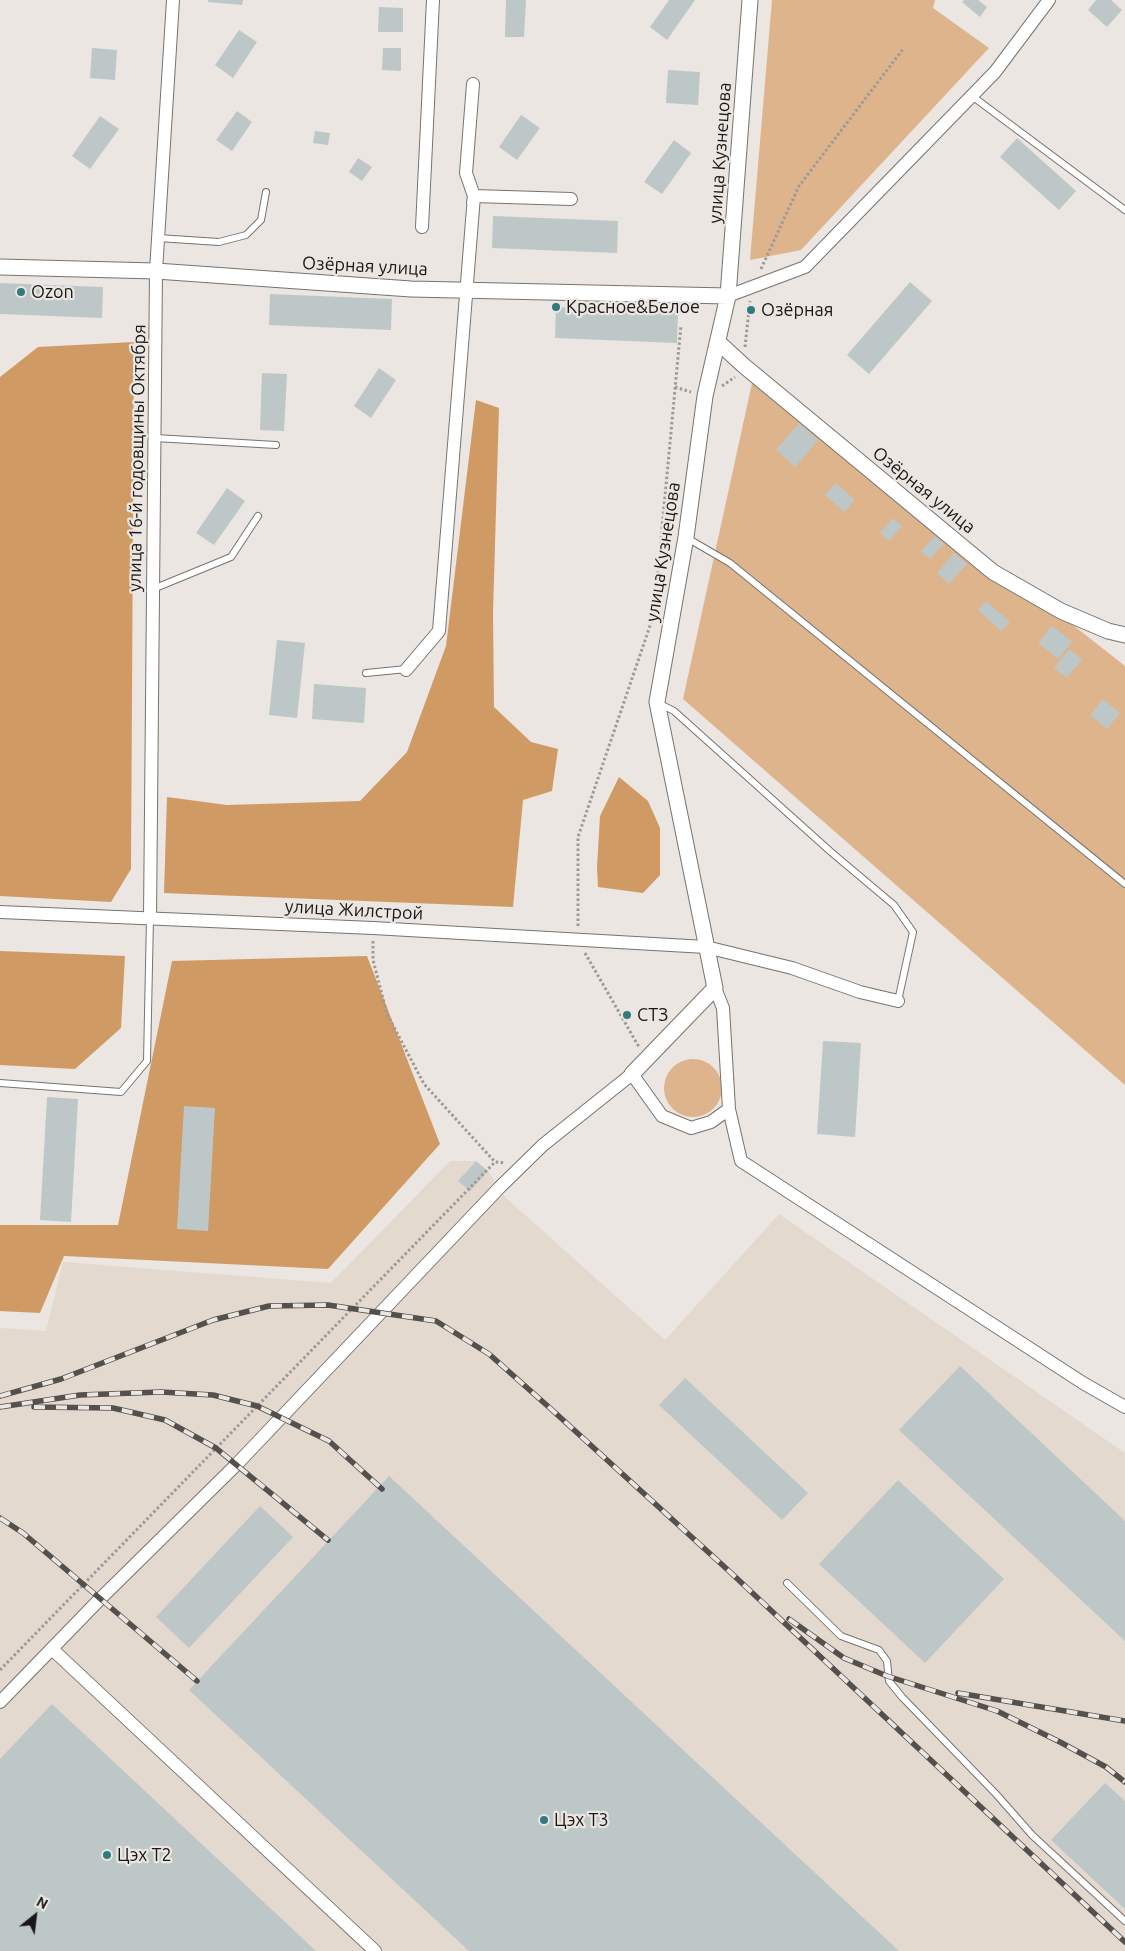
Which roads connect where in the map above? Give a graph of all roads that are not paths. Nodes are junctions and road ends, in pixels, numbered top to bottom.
1 (173, 0) edge
2 (434, 0) edge
3 (750, 0) edge
4 (1049, 0) edge
5 (473, 84) dead end
6 (972, 96) junction
7 (266, 192) dead end
8 (474, 196) junction
9 (571, 199) dead end
10 (1125, 210) edge
11 (422, 227) dead end
12 (158, 238) junction
13 (0, 267) edge
14 (156, 271) junction
15 (467, 290) junction
16 (728, 296) junction
17 (718, 342) junction
18 (155, 438) junction
19 (276, 446) dead end
20 (258, 516) dead end
21 (686, 537) junction
22 (153, 589) junction
23 (1125, 635) edge
24 (366, 673) dead end
25 (657, 702) junction
26 (1125, 884) edge
27 (0, 912) edge
28 (150, 917) junction
29 (706, 947) junction
30 (715, 988) junction
31 (898, 1001) joint
32 (632, 1074) junction
33 (0, 1083) edge
34 (729, 1108) junction
35 (1125, 1407) edge
36 (787, 1583) dead end
37 (52, 1649) junction
38 (0, 1702) edge
39 (1125, 1921) edge
40 (375, 1951) edge

1 - 12 street, улица 16-й годовщины Октября
2 - 11 street
3 - 16 street, улица Кузнецова
4 - 6 street
5 - 8 street
6 - 10 lane
6 - 16 street
7 - 12 lane
8 - 9 street
8 - 15 street
12 - 14 street, улица 16-й годовщины Октября
13 - 14 street, Озёрная улица
14 - 15 street, Озёрная улица
14 - 18 street, улица 16-й годовщины Октября
15 - 16 street, Озёрная улица
15 - 24 lane
16 - 17 street, улица Кузнецова
17 - 21 street, улица Кузнецова
17 - 23 street, Озёрная улица
18 - 19 lane
18 - 22 street, улица 16-й годовщины Октября
20 - 22 lane
21 - 25 street, улица Кузнецова
21 - 26 lane
22 - 28 street, улица 16-й годовщины Октября
25 - 29 street, улица Кузнецова
25 - 31 lane
27 - 28 street, улица Жилстрой
28 - 29 street, улица Жилстрой
28 - 33 lane
29 - 30 street, улица Кузнецова
29 - 31 street, улица Жилстрой
30 - 32 street
30 - 34 street
32 - 34 street
32 - 37 street
34 - 35 street
36 - 39 lane
37 - 38 street
37 - 40 street

